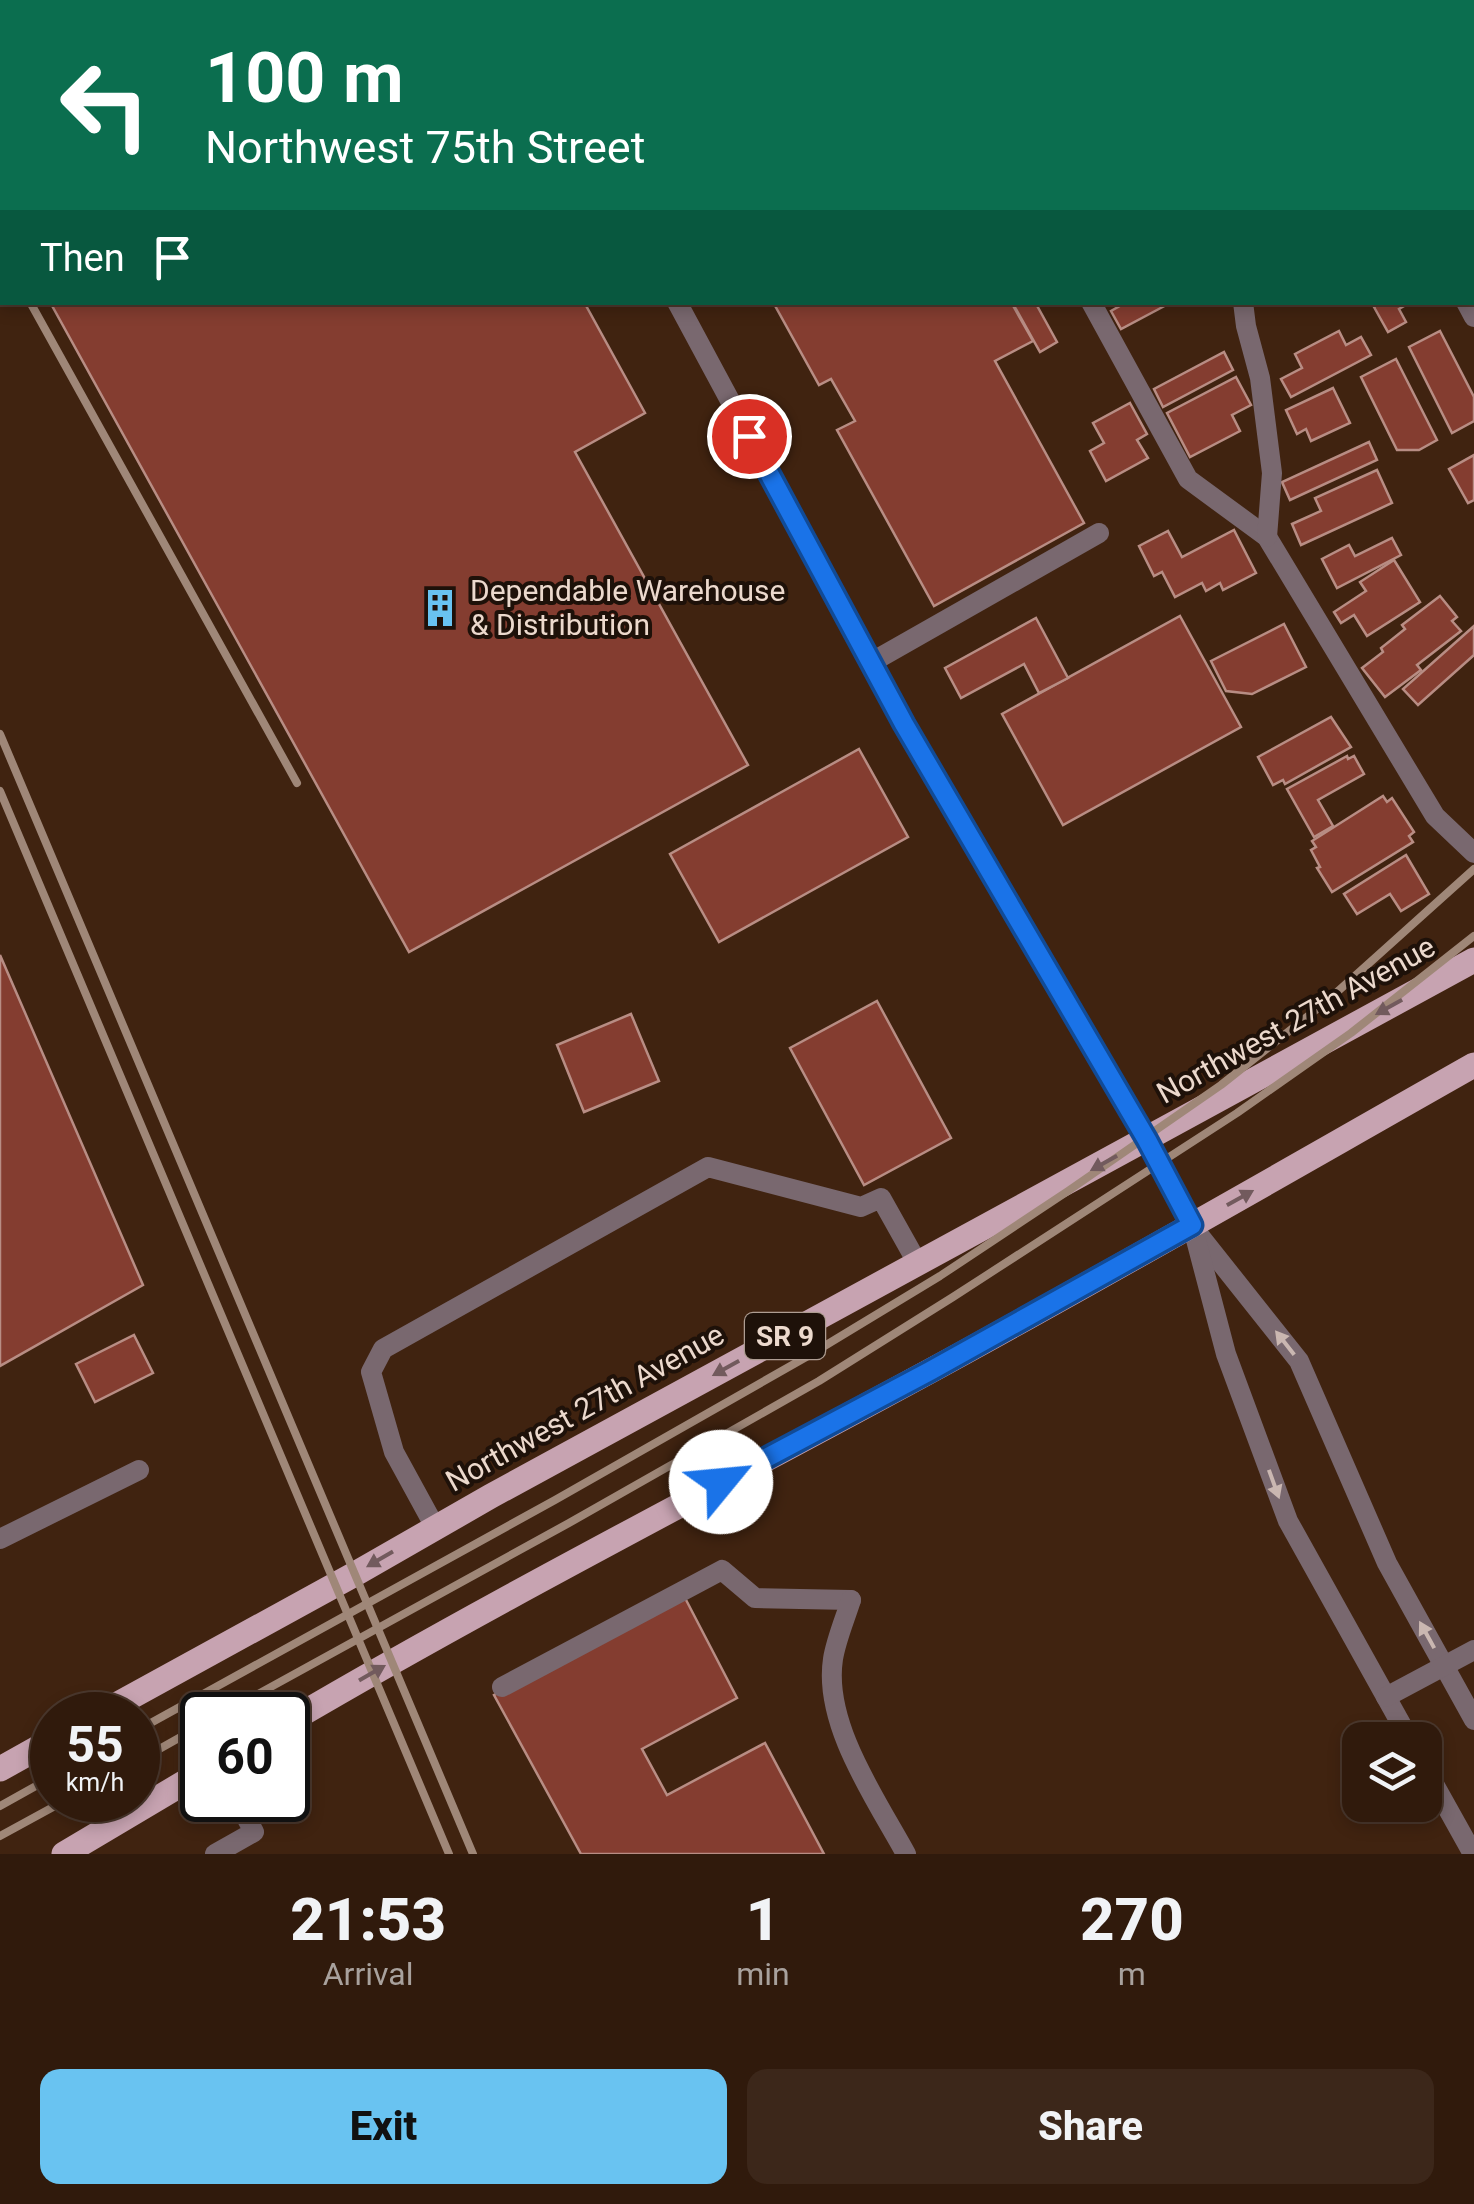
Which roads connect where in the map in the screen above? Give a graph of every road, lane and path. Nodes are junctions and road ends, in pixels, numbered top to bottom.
1 (679, 305) edge
2 (1093, 305) edge
3 (1242, 305) edge
4 (1100, 534) dead end
5 (1267, 537) junction
6 (872, 662) junction
7 (1474, 853) edge
8 (1474, 960) edge
9 (1474, 1065) edge
10 (1147, 1140) junction
11 (1192, 1225) junction
12 (918, 1264) junction
13 (139, 1470) dead end
14 (436, 1527) junction
15 (0, 1540) edge
16 (1474, 1650) edge
17 (1444, 1666) junction
18 (502, 1686) dead end
19 (140, 1692) edge
20 (1386, 1696) junction
21 (310, 1709) edge
22 (1474, 1720) edge
23 (1400, 1722) edge
24 (30, 1752) edge
25 (0, 1769) edge
26 (180, 1785) edge
27 (1442, 1799) edge
28 (249, 1822) edge
29 (64, 1854) edge
30 (215, 1854) edge
31 (906, 1854) edge
32 (1472, 1854) edge

1 - 6 street
2 - 5 street
3 - 5 street
4 - 6 street
5 - 7 street
6 - 10 street
8 -> 10 main road, Northwest 27th Avenue / SR 9
11 -> 9 main road
10 - 11 street
10 -> 12 main road, Northwest 27th Avenue / SR 9
17 -> 11 street
11 -> 20 street
21 -> 11 main road
12 -> 14 main road, Northwest 27th Avenue / SR 9
12 - 14 street
13 - 15 street
14 -> 19 main road, Northwest 27th Avenue / SR 9
16 - 17 street
17 - 20 street
17 - 22 street
18 - 31 street
20 - 23 street
24 - 25 main road
26 - 29 main road
27 - 32 street
28 - 30 street

